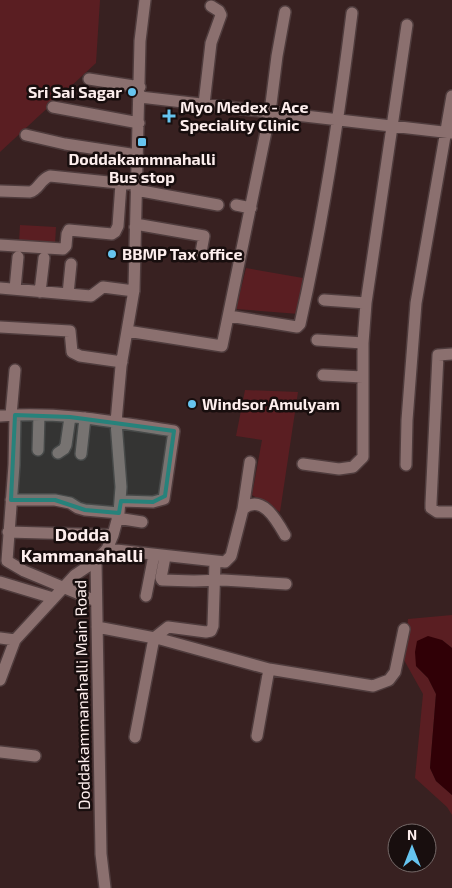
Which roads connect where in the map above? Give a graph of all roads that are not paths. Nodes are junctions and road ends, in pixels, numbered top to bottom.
1 (145, 0) edge
2 (211, 6) dead end
3 (285, 12) dead end
4 (352, 13) dead end
5 (407, 25) dead end
6 (89, 79) dead end
7 (140, 92) junction
8 (452, 96) edge
9 (204, 104) junction
10 (52, 107) dead end
11 (270, 112) junction
12 (338, 120) junction
13 (139, 123) junction
14 (393, 127) junction
15 (449, 133) edge
16 (26, 135) dead end
17 (137, 155) junction
18 (121, 187) junction
19 (136, 189) junction
20 (0, 190) edge
21 (236, 204) dead end
22 (218, 205) dead end
23 (251, 208) junction
24 (136, 227) junction
25 (0, 246) edge
26 (201, 252) dead end
27 (18, 258) dead end
28 (44, 258) dead end
29 (71, 264) dead end
30 (0, 288) edge
31 (15, 289) junction
32 (134, 291) junction
33 (40, 292) junction
34 (68, 294) junction
35 (324, 300) dead end
36 (366, 303) junction
37 (229, 316) junction
38 (0, 326) edge
39 (127, 331) junction
40 (317, 340) dead end
41 (363, 343) junction
42 (452, 354) edge
43 (122, 362) junction
44 (15, 370) dead end
45 (323, 375) dead end
46 (363, 377) junction
47 (39, 415) junction
48 (9, 416) edge
49 (70, 417) junction
50 (85, 418) junction
51 (116, 422) junction
52 (38, 450) dead end
53 (58, 453) dead end
54 (81, 454) dead end
55 (250, 462) dead end
56 (303, 464) dead end
57 (406, 465) dead end
58 (11, 500) junction
59 (243, 509) junction
60 (119, 511) junction
61 (452, 512) edge
62 (142, 522) dead end
63 (8, 532) junction
64 (285, 535) dead end
65 (113, 536) junction
66 (106, 549) junction
67 (160, 556) junction
68 (96, 561) junction
69 (215, 562) junction
70 (214, 580) junction
71 (0, 582) edge
72 (286, 584) dead end
73 (62, 588) junction
74 (146, 596) dead end
75 (53, 598) junction
76 (96, 601) junction
77 (97, 627) junction
78 (404, 629) dead end
79 (0, 638) edge
80 (154, 638) junction
81 (15, 640) junction
82 (4, 652) edge
83 (269, 669) junction
84 (0, 680) edge
85 (257, 736) dead end
86 (135, 737) dead end
87 (0, 752) edge
88 (35, 756) dead end
89 (105, 888) edge

1 - 7 street, Doddakammanahalli Main Road
2 - 9 street
3 - 11 street
4 - 12 street
5 - 14 street
6 - 7 street
7 - 9 street
7 - 13 street, Doddakammanahalli Main Road
8 - 15 street
9 - 11 street
10 - 13 street
11 - 12 street
11 - 23 street
12 - 14 street
12 - 37 street
13 - 17 street, Doddakammanahalli Main Road
14 - 15 street
14 - 36 street
15 - 57 street
16 - 17 street
17 - 19 street, Doddakammanahalli Main Road
18 - 19 street
18 - 20 street
18 - 25 street
19 - 22 street
19 - 24 street, Doddakammanahalli Main Road
21 - 23 street
23 - 37 street
24 - 26 street
24 - 32 street, Doddakammanahalli Main Road
27 - 31 street
28 - 33 street
29 - 34 street
30 - 31 street
31 - 33 street
32 - 34 street
32 - 39 street, Doddakammanahalli Main Road
33 - 34 street
35 - 36 street
36 - 41 street
37 - 39 street
38 - 43 street
39 - 43 street, Doddakammanahalli Main Road
40 - 41 street
41 - 46 street
42 - 61 street
43 - 51 street, Doddakammanahalli Main Road
44 - 48 street
45 - 46 street
46 - 56 street
47 - 48 street
47 - 49 street
47 - 52 street
48 - 58 street
49 - 50 street
49 - 53 street
50 - 51 street
50 - 54 street
51 - 60 street, Doddakammanahalli Main Road
51 - 60 street
55 - 59 street
58 - 60 street
58 - 63 street
59 - 64 street
59 - 69 street
60 - 62 street
60 - 65 street, Doddakammanahalli Main Road
63 - 65 street
63 - 73 street
65 - 66 street, Doddakammanahalli Main Road
66 - 67 street
66 - 68 street, Doddakammanahalli Main Road
67 - 69 street
67 - 70 street
67 - 74 street
68 - 73 street
68 - 76 street, Doddakammanahalli Main Road
69 - 70 street
70 - 72 street
70 - 80 street
71 - 75 street
73 - 75 street
73 - 76 street
75 - 81 street
76 - 77 street, Doddakammanahalli Main Road
77 - 80 street
77 - 89 street, Doddakammanahalli Main Road
78 - 83 street
79 - 81 street
80 - 83 street
80 - 86 street
81 - 82 street
82 - 84 street
83 - 85 street
87 - 88 street

